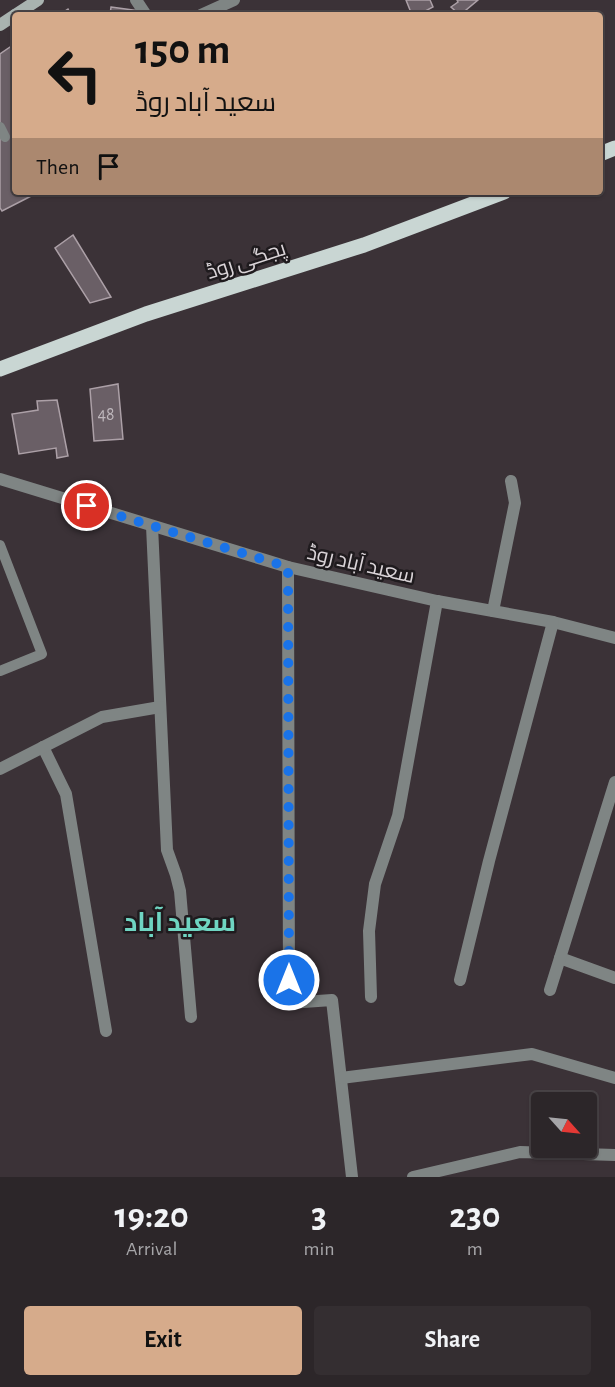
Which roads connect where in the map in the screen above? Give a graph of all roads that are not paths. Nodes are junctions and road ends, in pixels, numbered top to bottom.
1 (38, 0) edge
2 (234, 0) edge
3 (20, 12) edge
4 (208, 12) edge
5 (496, 195) edge
6 (0, 369) edge
7 (0, 479) edge
8 (511, 480) dead end
9 (152, 526) junction
10 (0, 544) edge
11 (288, 567) junction
12 (437, 601) junction
13 (493, 611) junction
14 (553, 622) junction
15 (615, 638) edge
16 (0, 671) edge
17 (160, 707) junction
18 (44, 747) junction
19 (0, 770) edge
20 (615, 782) edge
21 (560, 958) junction
22 (615, 978) edge
23 (460, 980) dead end
24 (550, 990) dead end
25 (371, 997) dead end
26 (191, 1017) dead end
27 (106, 1031) dead end
28 (341, 1078) junction
29 (615, 1078) edge
30 (615, 1155) edge
31 (352, 1177) edge
32 (413, 1177) edge

1 - 3 street
2 - 4 street
5 - 6 main road, پجگی روڈ
7 - 9 street, سعید آباد روڈ
8 - 13 street
9 - 11 street, سعید آباد روڈ
9 - 17 street
10 - 16 lane
11 - 12 street, سعید آباد روڈ
11 - 28 street
12 - 13 street, سعید آباد روڈ
12 - 25 street
13 - 14 street, سعید آباد روڈ
14 - 15 street, سعید آباد روڈ
14 - 23 street
17 - 18 street
17 - 26 street
18 - 19 street
18 - 27 street
20 - 21 street
21 - 22 street
21 - 24 street
28 - 29 street
28 - 31 street
30 - 32 street

